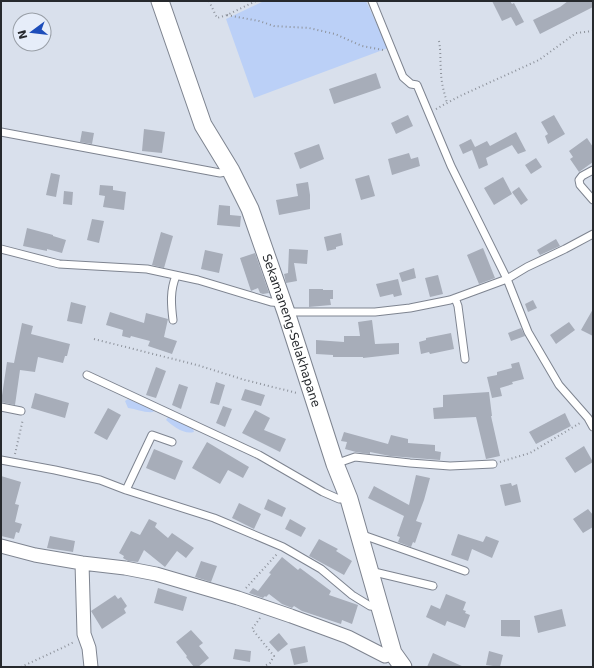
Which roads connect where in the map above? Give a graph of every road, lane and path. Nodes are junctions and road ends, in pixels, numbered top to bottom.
1 (160, 1) edge
2 (209, 1) edge
3 (256, 1) edge
4 (372, 1) edge
5 (227, 14) junction
6 (593, 31) edge
7 (439, 42) dead end
8 (392, 52) junction
9 (447, 103) junction
10 (430, 113) junction
11 (1, 132) edge
12 (593, 170) edge
13 (230, 171) junction
14 (593, 200) edge
15 (593, 234) edge
16 (1, 249) edge
17 (176, 276) junction
18 (507, 279) junction
19 (455, 298) junction
20 (284, 307) junction
21 (173, 320) dead end
22 (94, 338) dead end
23 (465, 359) dead end
24 (87, 375) dead end
25 (314, 398) junction
26 (1, 407) edge
27 (21, 411) joint
28 (590, 417) edge
29 (593, 427) edge
30 (172, 442) dead end
31 (1, 460) edge
32 (12, 463) junction
33 (335, 464) junction
34 (493, 464) joint
35 (126, 490) junction
36 (349, 499) junction
37 (360, 534) junction
38 (1, 546) edge
39 (283, 547) junction
40 (82, 564) junction
41 (370, 571) junction
42 (465, 571) dead end
43 (433, 586) dead end
44 (238, 598) junction
45 (379, 607) junction
46 (269, 609) junction
47 (84, 634) junction
48 (393, 653) junction
49 (21, 667) edge
50 (91, 667) edge
51 (232, 667) edge
52 (252, 667) edge
53 (263, 667) edge
54 (403, 667) edge

1 - 13 street, Sekamaneng-Selakhapane
2 - 5 path
3 - 5 path
4 - 8 lane
5 - 8 path
6 - 9 path
7 - 9 path
8 - 10 lane
9 - 10 path
10 - 18 lane
11 - 13 lane
12 - 14 lane
13 - 20 street, Sekamaneng-Selakhapane
15 - 18 lane
16 - 17 lane
17 - 20 lane
17 - 21 lane
18 - 19 lane
18 - 28 lane
19 - 20 lane
19 - 23 lane
20 - 25 street, Sekamaneng-Selakhapane
22 - 25 path
24 - 36 lane
25 - 33 street, Sekamaneng-Selakhapane
26 - 27 lane
27 - 32 path
28 - 29 lane
28 - 34 path
30 - 35 lane
31 - 32 lane
32 - 35 lane
33 - 34 lane
33 - 36 street, Sekamaneng-Selakhapane
35 - 39 lane
36 - 37 street, Sekamaneng-Selakhapane
37 - 41 street, Sekamaneng-Selakhapane
37 - 42 lane
38 - 40 street
39 - 44 path
39 - 45 lane
40 - 44 street
40 - 47 street
41 - 43 lane
41 - 45 street, Sekamaneng-Selakhapane
44 - 46 street
45 - 48 street, Sekamaneng-Selakhapane
46 - 48 street
46 - 53 path
47 - 49 path
47 - 50 street
48 - 54 street, Sekamaneng-Selakhapane
51 - 52 path

